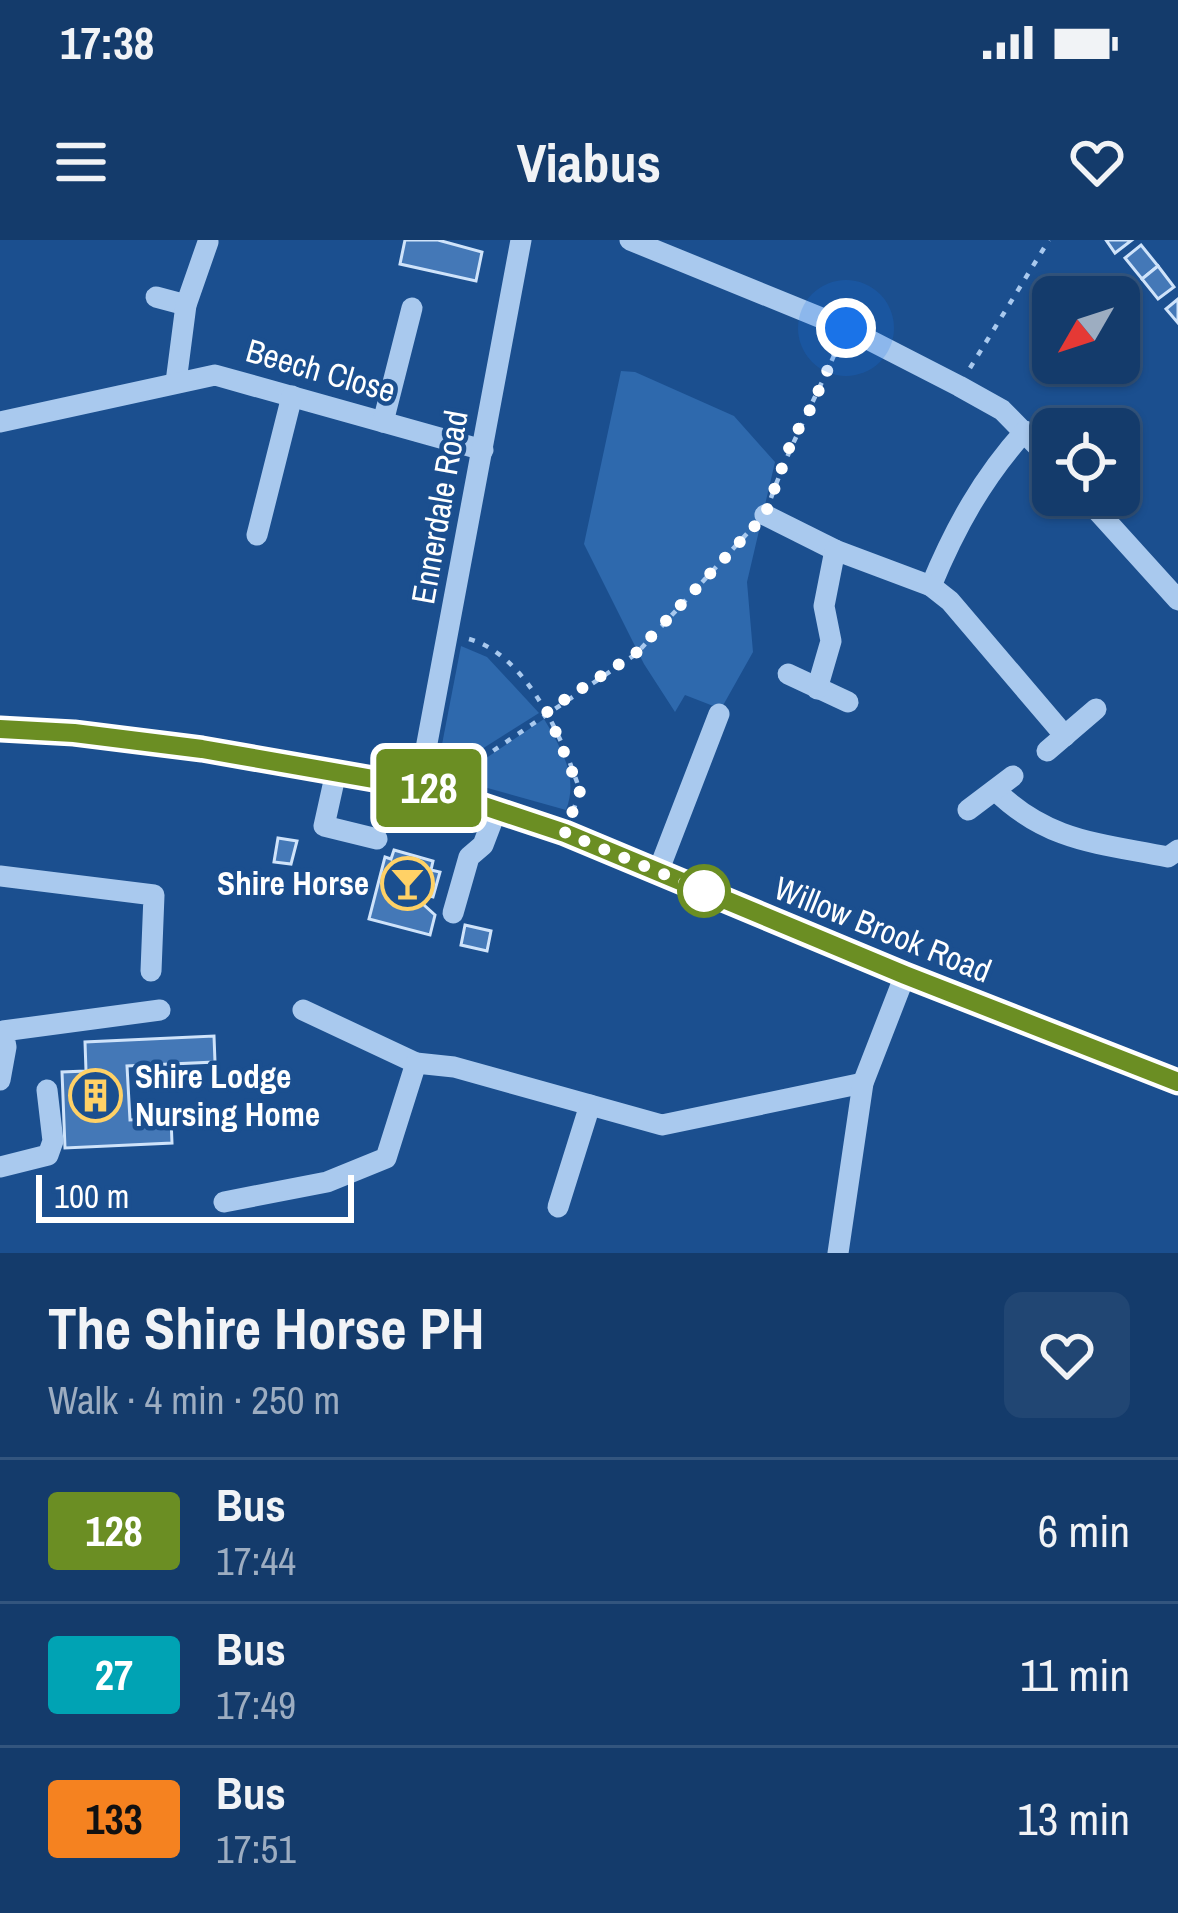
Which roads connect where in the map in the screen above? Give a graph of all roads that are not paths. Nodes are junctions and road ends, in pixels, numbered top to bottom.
1 (520, 240) edge
2 (630, 240) edge
3 (208, 242) edge
4 (156, 297) dead end
5 (186, 304) junction
6 (412, 308) dead end
7 (176, 382) junction
8 (292, 396) junction
9 (0, 422) edge
10 (383, 422) junction
11 (1025, 431) junction
12 (1032, 439) edge
13 (483, 449) junction
14 (765, 515) road end
15 (1102, 516) edge
16 (257, 535) dead end
17 (836, 550) junction
18 (931, 586) junction
19 (1178, 600) edge
20 (788, 674) dead end
21 (818, 688) junction
22 (848, 702) dead end
23 (1096, 709) dead end
24 (719, 714) dead end
25 (0, 729) edge
26 (336, 772) junction
27 (428, 788) junction
28 (968, 810) dead end
29 (496, 811) junction
30 (377, 839) dead end
31 (1178, 850) edge
32 (658, 872) junction
33 (1, 876) edge
34 (0, 899) edge
35 (453, 913) dead end
36 (151, 971) dead end
37 (905, 975) junction
38 (160, 1010) dead end
39 (303, 1010) dead end
40 (416, 1063) junction
41 (0, 1080) edge
42 (1178, 1082) edge
43 (863, 1083) junction
44 (47, 1090) dead end
45 (590, 1105) junction
46 (0, 1167) edge
47 (224, 1202) dead end
48 (558, 1207) dead end
49 (838, 1253) edge

1 - 13 street, Ennerdale Road
2 - 11 street
3 - 5 street
4 - 5 street
5 - 7 street
6 - 10 street
7 - 8 street, Beech Close
7 - 9 street, Beech Close
8 - 10 street, Beech Close
8 - 16 street
10 - 13 street, Beech Close
11 - 12 street
11 - 18 street
13 - 27 street, Ennerdale Road
14 - 17 street
15 - 19 street
17 - 18 street
17 - 21 street
18 - 23 street
20 - 21 street
21 - 22 street
24 - 32 street
25 - 26 street, Willow Brook Road
26 - 27 street, Willow Brook Road
26 - 30 street
27 - 29 street, Willow Brook Road
28 - 31 street
29 - 32 street, Willow Brook Road
29 - 35 street
32 - 37 street, Willow Brook Road
33 - 34 street
33 - 36 street
37 - 42 street, Willow Brook Road
37 - 43 street
38 - 41 street
39 - 40 street
40 - 45 street
40 - 47 street
43 - 45 street
43 - 49 street
44 - 46 street
45 - 48 street

